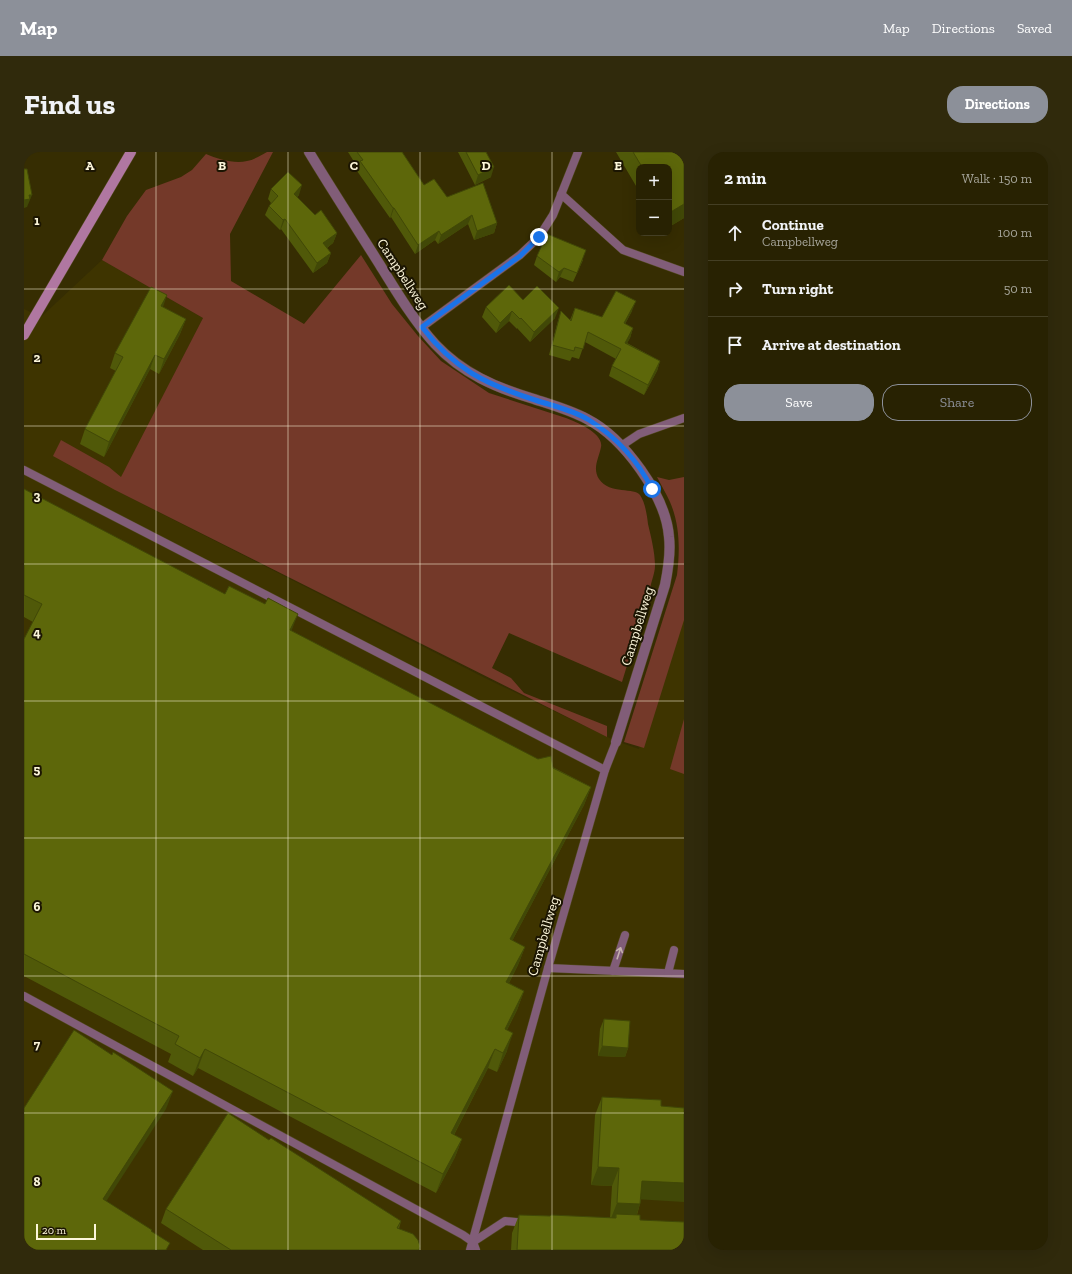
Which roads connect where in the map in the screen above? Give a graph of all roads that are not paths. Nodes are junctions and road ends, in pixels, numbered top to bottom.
1 (131, 152) edge
2 (309, 152) edge
3 (578, 152) edge
4 (561, 194) junction
5 (684, 272) edge
6 (422, 327) junction
7 (24, 335) edge
8 (684, 418) edge
9 (621, 446) junction
10 (24, 470) edge
11 (616, 742) joint
12 (605, 770) junction
13 (625, 935) dead end
14 (674, 950) dead end
15 (548, 968) junction
16 (613, 971) junction
17 (668, 973) junction
18 (684, 974) edge
19 (24, 996) edge
20 (536, 1223) edge
21 (471, 1246) edge
22 (476, 1250) edge

1 - 7 street
2 - 6 street, Campbellweg
3 - 4 lane
4 - 5 lane
4 - 6 lane
6 - 9 street, Campbellweg
8 - 9 lane
9 - 11 street, Campbellweg
10 - 12 lane
11 - 12 lane, Campbellweg
12 - 15 lane, Campbellweg
16 -> 13 lane
14 - 17 lane
15 - 16 lane
15 - 21 lane, Campbellweg
16 - 17 lane
17 - 18 lane
19 - 21 lane
20 - 21 lane
21 - 22 lane

